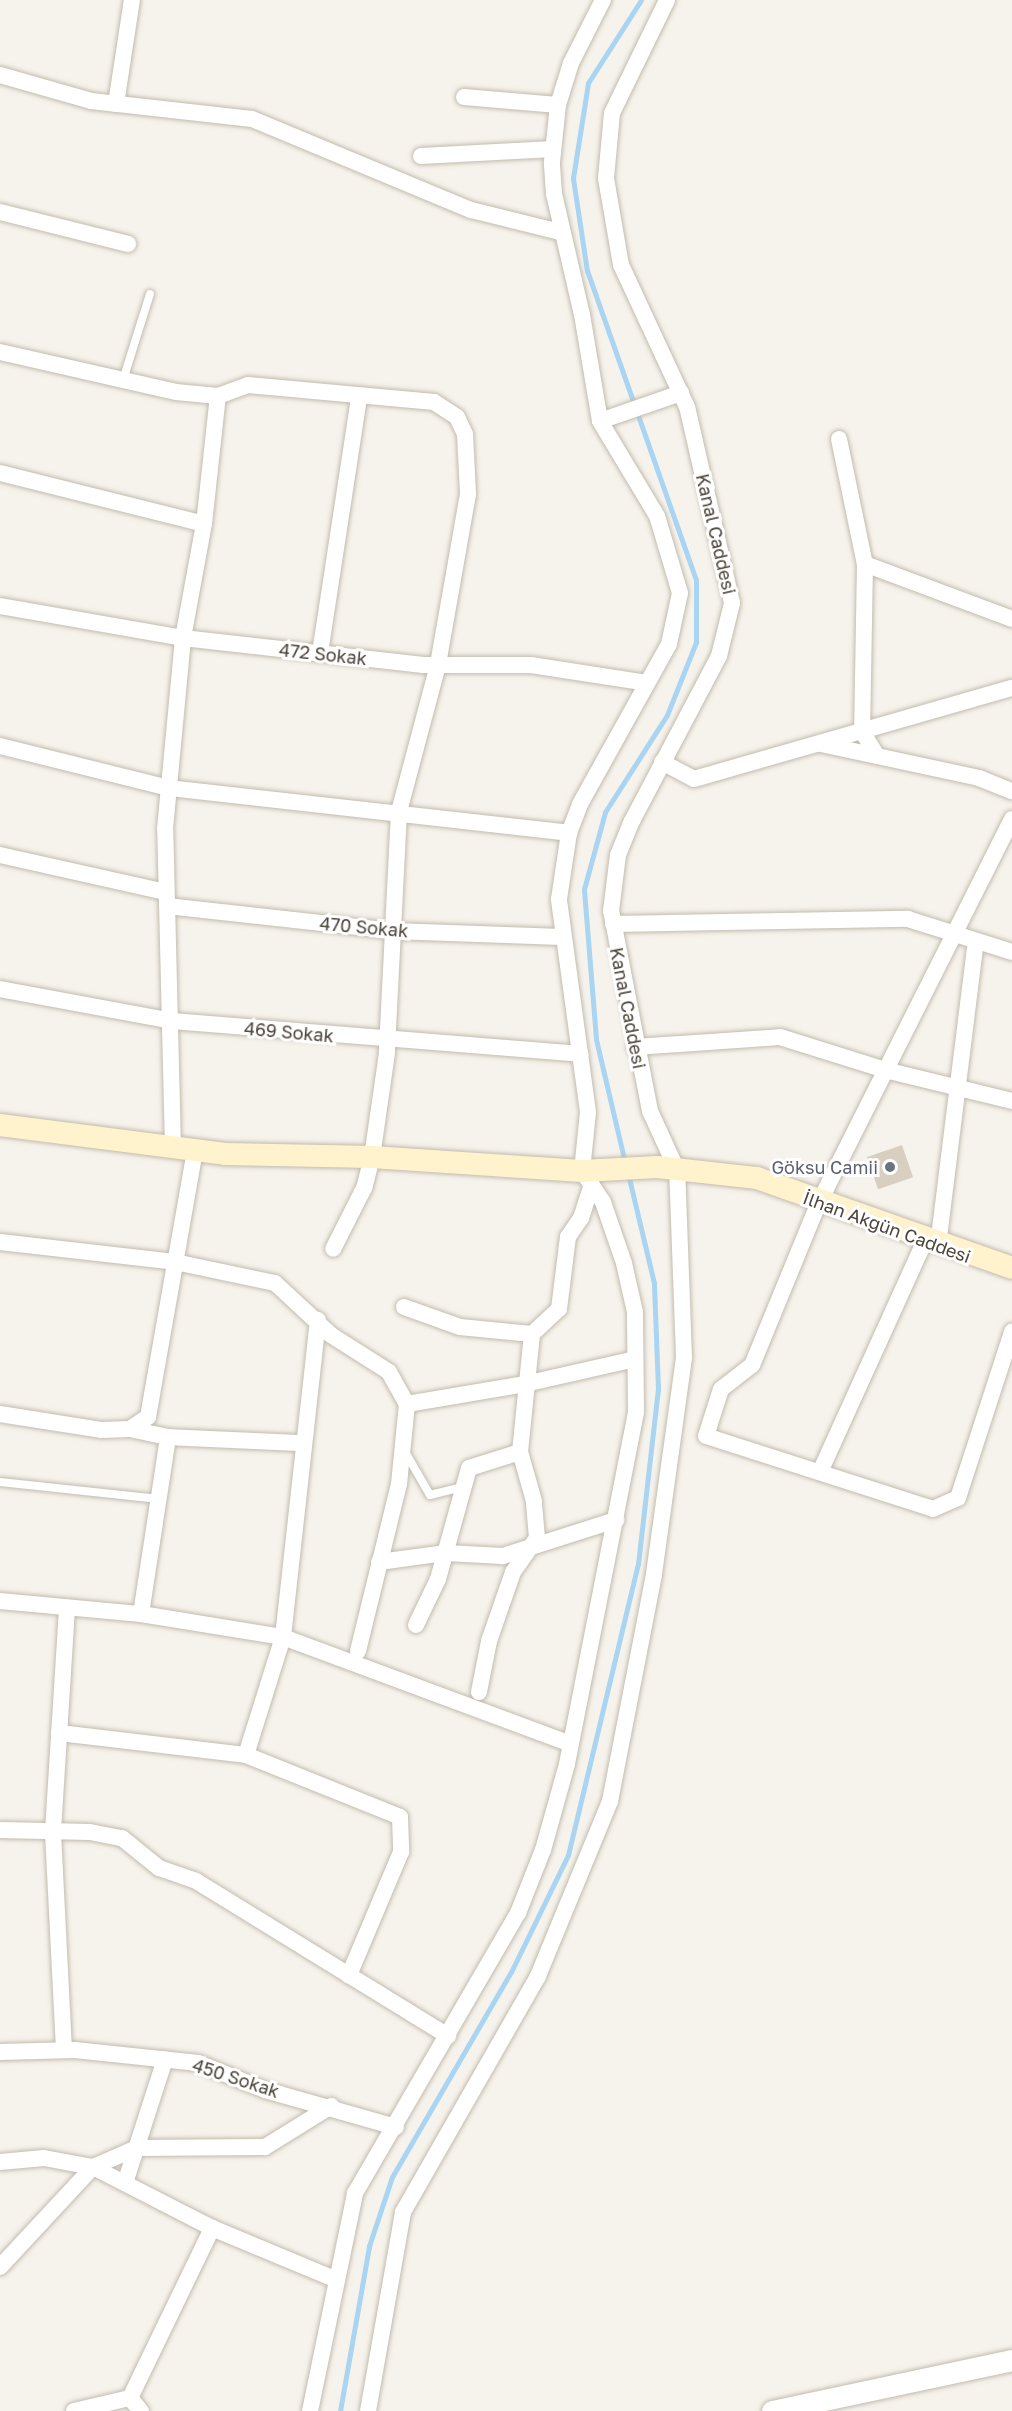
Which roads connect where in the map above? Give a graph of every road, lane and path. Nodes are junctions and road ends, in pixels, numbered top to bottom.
1 (132, 0) edge
2 (603, 0) edge
3 (667, 0) edge
4 (0, 75) edge
5 (464, 97) dead end
6 (116, 104) junction
7 (558, 105) junction
8 (553, 149) junction
9 (420, 156) dead end
10 (0, 212) edge
11 (560, 232) junction
12 (128, 244) dead end
13 (150, 294) dead end
14 (0, 352) edge
15 (123, 380) junction
16 (681, 393) junction
17 (218, 396) junction
18 (359, 398) junction
19 (600, 421) junction
20 (839, 439) dead end
21 (0, 472) edge
22 (204, 524) junction
23 (865, 564) junction
24 (0, 606) edge
25 (1012, 619) edge
26 (183, 638) junction
27 (320, 653) junction
28 (438, 665) junction
29 (647, 683) junction
30 (1012, 688) edge
31 (862, 731) junction
32 (820, 743) junction
33 (0, 746) edge
34 (878, 756) junction
35 (662, 762) junction
36 (169, 788) junction
37 (1012, 791) edge
38 (399, 812) junction
39 (1012, 819) edge
40 (569, 834) junction
41 (0, 855) edge
42 (166, 899) junction
43 (613, 924) junction
44 (393, 931) junction
45 (952, 935) junction
46 (562, 937) junction
47 (976, 941) junction
48 (1012, 952) edge
49 (0, 989) edge
50 (172, 1021) junction
51 (388, 1041) junction
52 (635, 1047) junction
53 (580, 1054) junction
54 (885, 1070) junction
55 (958, 1088) junction
56 (1012, 1101) edge
57 (1, 1128) edge
58 (173, 1148) junction
59 (195, 1150) junction
60 (372, 1156) junction
61 (667, 1169) junction
62 (591, 1176) junction
63 (819, 1202) junction
64 (0, 1242) edge
65 (932, 1243) junction
66 (333, 1249) dead end
67 (175, 1262) junction
68 (1012, 1268) edge
69 (404, 1307) dead end
70 (318, 1320) junction
71 (1012, 1332) edge
72 (532, 1334) junction
73 (635, 1359) junction
74 (525, 1384) junction
75 (407, 1404) junction
76 (0, 1414) edge
77 (130, 1429) junction
78 (168, 1437) junction
79 (302, 1443) junction
80 (403, 1447) junction
81 (520, 1452) junction
82 (820, 1472) junction
83 (0, 1482) edge
84 (464, 1487) junction
85 (159, 1499) junction
86 (616, 1520) junction
87 (529, 1549) junction
88 (446, 1552) junction
89 (380, 1562) junction
90 (0, 1601) edge
91 (67, 1607) junction
92 (141, 1614) junction
93 (416, 1625) dead end
94 (283, 1637) junction
95 (358, 1651) dead end
96 (479, 1692) dead end
97 (59, 1733) junction
98 (572, 1744) junction
99 (246, 1755) junction
100 (0, 1830) edge
101 (53, 1831) junction
102 (349, 1975) junction
103 (448, 2036) junction
104 (64, 2050) junction
105 (0, 2052) edge
106 (165, 2059) junction
107 (331, 2106) junction
108 (396, 2127) junction
109 (137, 2148) junction
110 (0, 2162) edge
111 (93, 2167) junction
112 (126, 2183) junction
113 (212, 2228) junction
114 (0, 2267) edge
115 (337, 2280) junction
116 (1012, 2360) edge
117 (130, 2398) junction
118 (74, 2411) edge
119 (141, 2411) edge
120 (310, 2411) edge
121 (368, 2411) edge
122 (772, 2411) edge

1 - 6 street
2 - 7 street
3 - 16 street, Kanal Caddesi
4 - 6 street
5 - 7 street
6 - 11 street
7 - 8 street
8 - 9 street
8 - 11 street
10 - 12 street
11 - 19 street
13 - 15 lane
14 - 15 street
15 - 17 street
16 - 19 street
16 - 35 street, Kanal Caddesi
17 - 18 street
17 - 22 street
18 - 27 street
18 - 28 street
19 - 29 street
20 - 23 street
21 - 22 street
22 - 26 street
23 - 25 street
23 - 31 street
24 - 26 street, 472 Sokak
26 - 27 street, 472 Sokak
26 - 36 street
27 - 28 street, 472 Sokak
28 - 29 street, 472 Sokak
28 - 38 street
29 - 40 street
30 - 31 street
31 - 32 street
31 - 34 street
32 - 34 street
32 - 35 street
33 - 36 street
34 - 37 street
35 - 43 street, Kanal Caddesi
36 - 38 street
36 - 42 street
38 - 40 street
38 - 44 street
39 - 45 street
40 - 46 street
41 - 42 street, 470 Sokak
42 - 44 street, 470 Sokak
42 - 50 street
43 - 45 street
43 - 52 street, Kanal Caddesi
44 - 46 street, 470 Sokak
44 - 51 street
45 - 47 street
45 - 54 street
46 - 53 street
47 - 48 street
47 - 55 street
49 - 50 street, 469 Sokak
50 - 51 street, 469 Sokak
50 - 58 street
51 - 53 street, 469 Sokak
51 - 60 street
52 - 54 street
52 - 61 street, Kanal Caddesi
53 - 62 street
54 - 55 street
54 - 63 street
55 - 56 street
55 - 65 street
57 - 58 main road, İlhan Akgün Caddesi
58 - 59 main road, İlhan Akgün Caddesi
59 - 60 main road, İlhan Akgün Caddesi
59 - 67 street
60 - 62 main road, İlhan Akgün Caddesi
60 - 66 street
61 - 62 main road, İlhan Akgün Caddesi
61 - 63 main road, İlhan Akgün Caddesi
61 - 121 street
62 - 72 street
62 - 73 street
63 - 65 main road, İlhan Akgün Caddesi
63 - 82 street
64 - 67 street
65 - 68 main road, İlhan Akgün Caddesi
65 - 82 street
67 - 70 street
67 - 77 street
69 - 72 street
70 - 75 street
70 - 79 street
71 - 82 street
72 - 74 street
73 - 74 street
73 - 86 street
74 - 75 street
74 - 81 street
75 - 80 street
76 - 77 street
77 - 78 street
78 - 79 street
78 - 85 street
79 - 94 street
80 - 84 lane
80 - 89 street
81 - 84 street
81 - 87 street
83 - 85 lane
84 - 88 street
85 - 92 street
86 - 87 street
86 - 98 street
87 - 88 street
87 - 96 street
88 - 89 street
88 - 93 street
89 - 95 street
90 - 91 street
91 - 92 street
91 - 97 street
92 - 94 street
94 - 98 street
94 - 99 street
97 - 99 street
97 - 101 street
98 - 103 street
99 - 102 street
100 - 101 street
101 - 102 street
101 - 104 street
102 - 103 street
103 - 108 street
104 - 105 street, 450 Sokak
104 - 106 street, 450 Sokak
106 - 107 street, 450 Sokak
106 - 109 street
107 - 108 street, 450 Sokak
107 - 109 street
108 - 115 street
109 - 111 street
109 - 112 street
110 - 111 street
111 - 112 street
111 - 114 street
112 - 113 street
113 - 115 street
113 - 117 street
115 - 120 street
116 - 122 street
117 - 118 street
117 - 119 street

